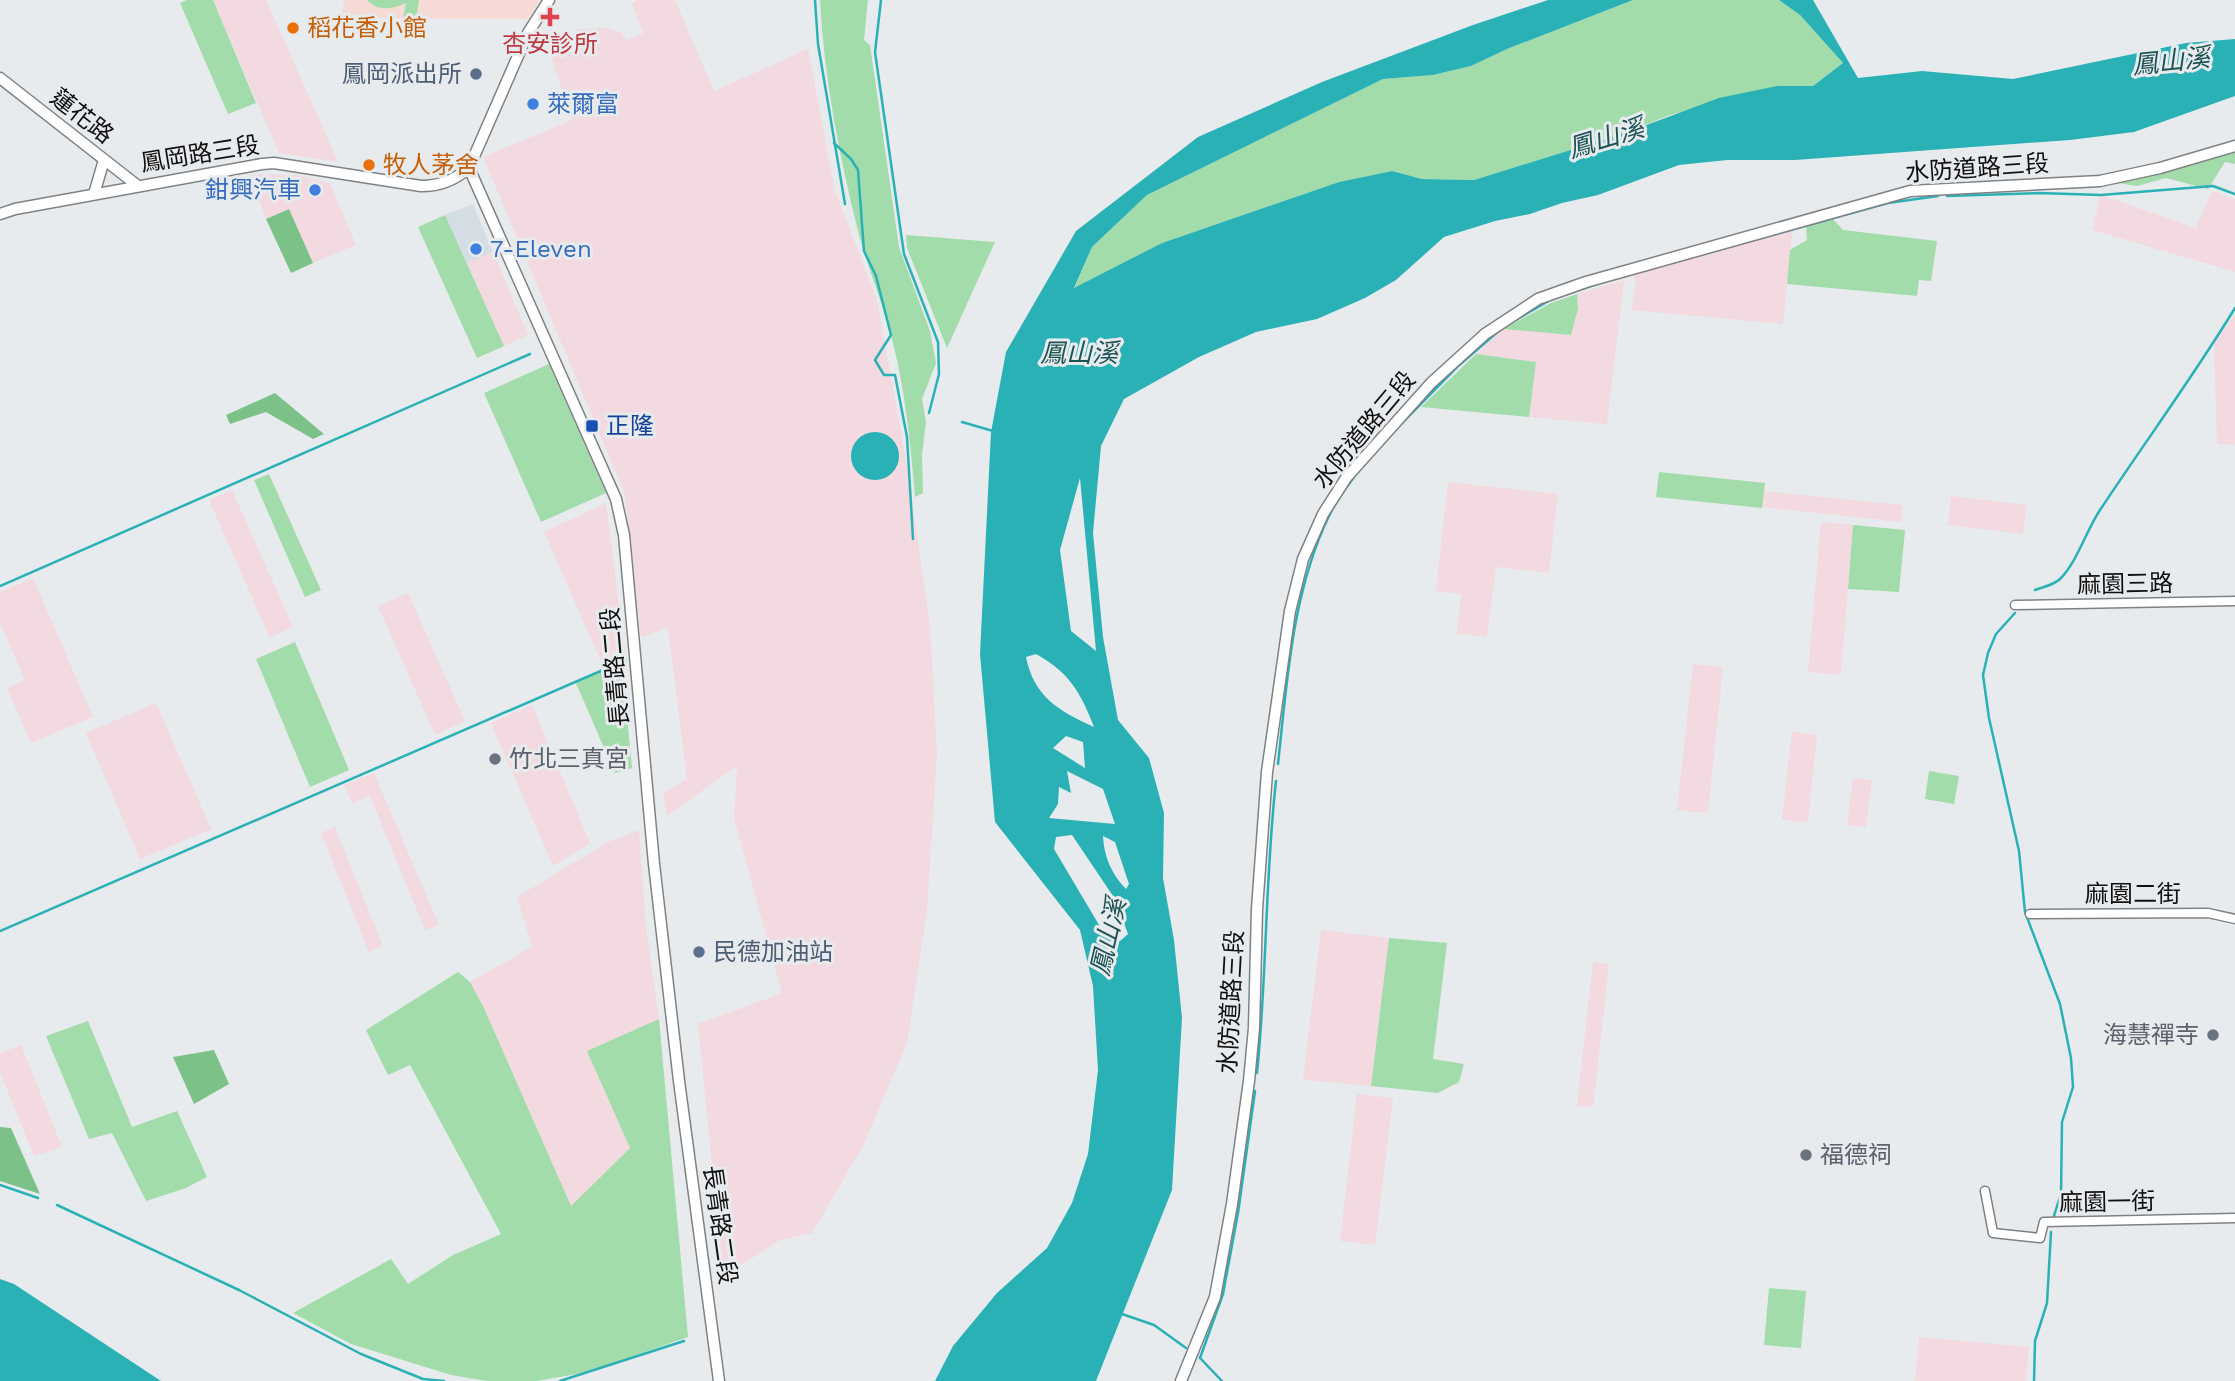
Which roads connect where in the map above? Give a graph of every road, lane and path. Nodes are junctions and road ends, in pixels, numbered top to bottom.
1 (550, 0) edge
2 (0, 78) edge
3 (2235, 146) edge
4 (104, 160) junction
5 (469, 168) junction
6 (138, 186) junction
7 (94, 194) junction
8 (0, 214) edge
9 (2235, 601) edge
10 (2015, 605) dead end
11 (2030, 914) dead end
12 (2235, 919) edge
13 (1985, 1191) dead end
14 (2235, 1218) edge
15 (719, 1381) edge
16 (1181, 1381) edge

1 - 5 street
2 - 4 street, 蓮花路
3 - 16 street, 水防道路三段
4 - 6 street, 蓮花路
4 - 7 street
5 - 6 street, 鳳岡路三段
5 - 15 street, 長青路二段
6 - 7 street, 鳳岡路三段
7 - 8 street, 鳳岡路三段
9 - 10 street, 麻園三路
11 - 12 street, 麻園二街
13 - 14 street, 麻園一街

